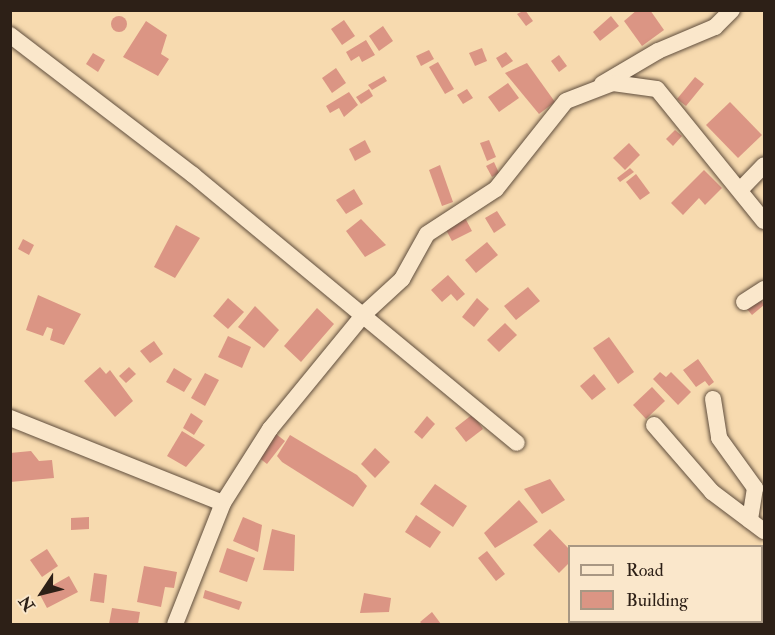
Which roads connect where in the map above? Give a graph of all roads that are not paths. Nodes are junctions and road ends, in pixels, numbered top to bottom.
1 (732, 10) edge
2 (10, 35) edge
3 (599, 86) junction
4 (765, 165) edge
5 (741, 189) junction
6 (765, 221) edge
7 (765, 290) edge
8 (744, 302) dead end
9 (364, 314) junction
10 (713, 399) dead end
11 (10, 418) edge
12 (654, 425) dead end
13 (517, 443) dead end
14 (223, 503) junction
15 (750, 521) junction
16 (765, 531) edge
17 (175, 624) edge

1 - 3 street
2 - 9 street
3 - 5 street
3 - 9 street
4 - 5 street
5 - 6 street
7 - 8 street
9 - 13 street
9 - 14 street
10 - 15 street
11 - 14 street
12 - 15 street
14 - 17 street
15 - 16 street

